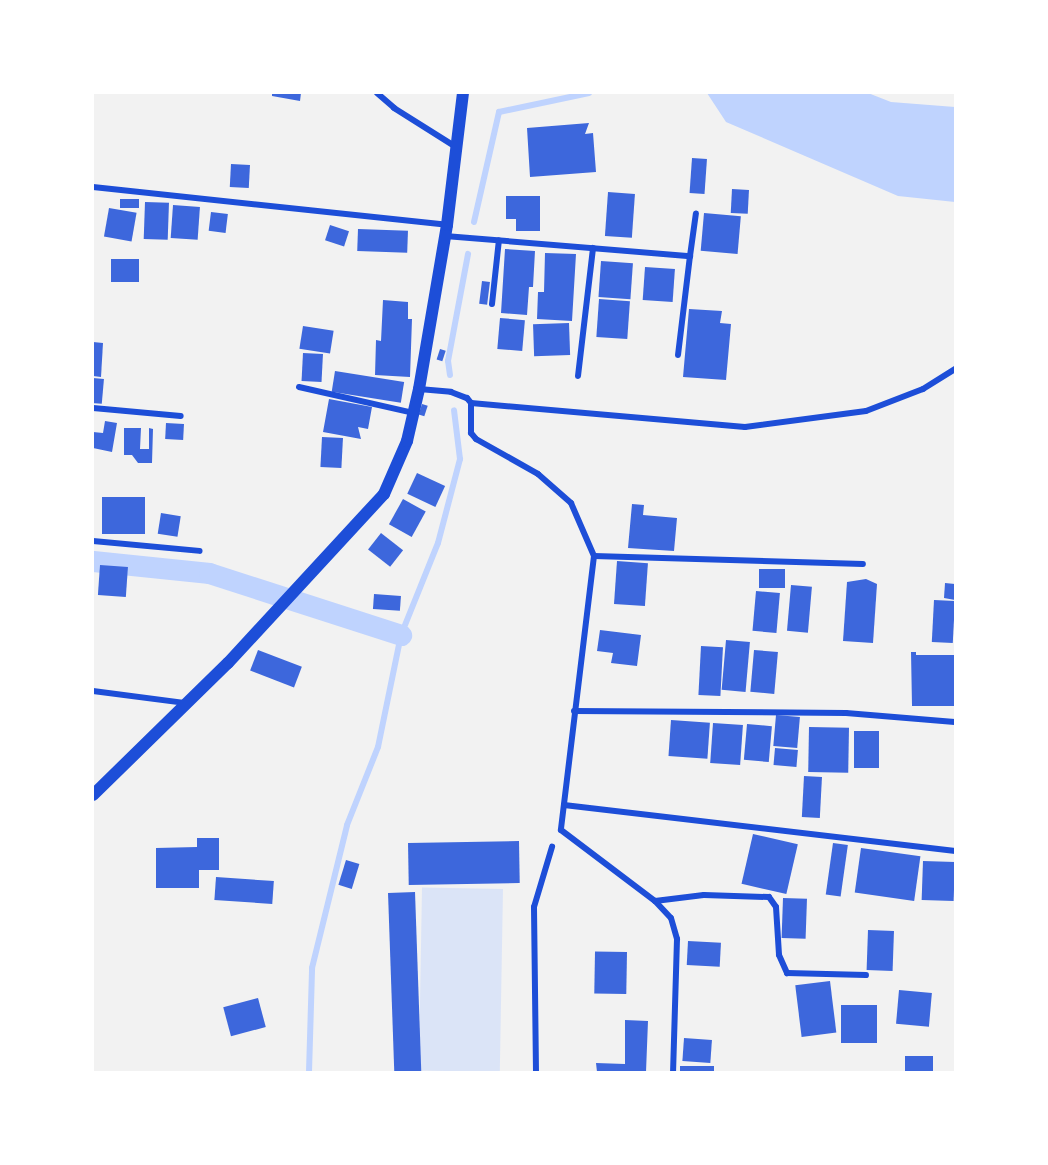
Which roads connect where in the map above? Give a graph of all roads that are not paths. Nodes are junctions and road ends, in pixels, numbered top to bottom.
1 (377, 93) edge
2 (463, 93) edge
3 (457, 148) junction
4 (93, 187) edge
5 (696, 213) dead end
6 (446, 231) junction
7 (499, 240) junction
8 (593, 248) junction
9 (690, 256) junction
10 (492, 304) dead end
11 (678, 355) dead end
12 (955, 369) edge
13 (578, 376) dead end
14 (299, 387) dead end
15 (419, 389) junction
16 (471, 403) junction
17 (93, 408) edge
18 (414, 413) junction
19 (182, 416) dead end
20 (93, 541) edge
21 (200, 551) dead end
22 (594, 556) junction
23 (863, 564) dead end
24 (93, 691) edge
25 (186, 703) junction
26 (574, 711) junction
27 (955, 722) edge
28 (93, 795) edge
29 (564, 805) junction
30 (552, 847) dead end
31 (955, 851) edge
32 (655, 901) junction
33 (866, 975) dead end
34 (536, 1072) edge
35 (673, 1072) edge

1 - 3 street
2 - 3 main road
3 - 6 main road
4 - 6 street
5 - 9 street
6 - 7 street
6 - 15 main road
7 - 8 street
7 - 10 street
8 - 9 street
8 - 13 street
9 - 11 street
12 - 16 street
14 - 18 street
15 - 16 street
15 - 18 main road
16 - 22 street
17 - 19 street
18 - 25 main road
20 - 21 street
22 - 23 street
22 - 26 street
24 - 25 street
25 - 28 main road
26 - 27 street
26 - 29 street
29 - 31 street
29 - 32 street
30 - 34 street
32 - 33 street
32 - 35 street

